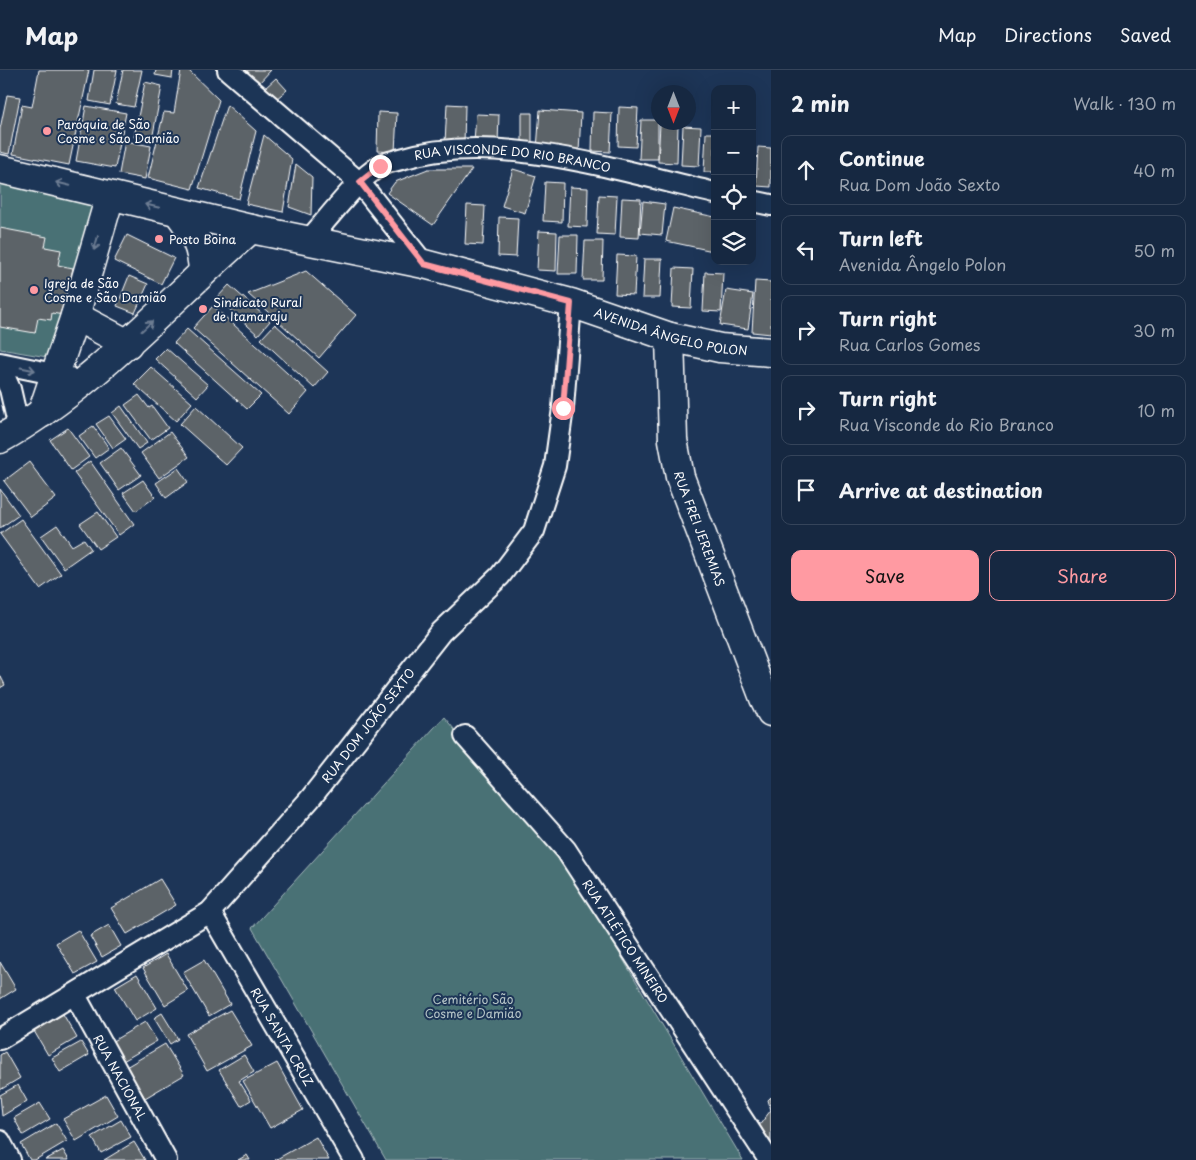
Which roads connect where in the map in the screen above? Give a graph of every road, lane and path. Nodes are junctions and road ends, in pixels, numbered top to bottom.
1 (228, 70) edge
2 (0, 169) edge
3 (360, 182) junction
4 (711, 191) edge
5 (110, 196) junction
6 (756, 202) edge
7 (771, 205) edge
8 (178, 212) junction
9 (251, 229) junction
10 (309, 240) junction
11 (424, 264) junction
12 (203, 270) junction
13 (571, 303) junction
14 (75, 316) junction
15 (670, 337) junction
16 (128, 344) junction
17 (771, 352) edge
18 (0, 365) edge
19 (56, 374) junction
20 (84, 381) junction
21 (42, 413) junction
22 (9, 434) edge
23 (771, 712) edge
24 (465, 736) dead end
25 (210, 912) junction
26 (75, 995) junction
27 (0, 1039) edge
28 (0, 1140) edge
29 (768, 1154) edge
30 (10, 1160) edge
31 (166, 1160) edge
32 (354, 1160) edge

1 - 3 street
5 -> 2 street, AVENIDA ÂNGELO POLON
3 - 4 street, RUA VISCONDE DO RIO BRANCO
3 - 10 street, RUA VISCONDE DO RIO BRANCO
3 - 11 street
8 -> 5 street, AVENIDA ÂNGELO POLON
5 -> 14 street
6 - 7 street
8 - 9 street, AVENIDA ÂNGELO POLON
8 - 12 street
9 - 10 street, AVENIDA ÂNGELO POLON
9 - 12 street
10 - 11 street, AVENIDA ÂNGELO POLON
11 - 13 street, AVENIDA ÂNGELO POLON
16 -> 12 street
13 - 15 street, AVENIDA ÂNGELO POLON
13 - 25 street, RUA DOM JOÃO SEXTO
14 - 16 street
14 - 19 street
15 - 17 street, AVENIDA ÂNGELO POLON
15 - 23 street, RUA FREI JEREMIAS
16 - 20 street
18 -> 19 street
18 - 22 street
19 - 20 street
19 - 21 street
20 - 21 street
21 - 22 street
24 - 29 street, RUA ATLÉTICO MINEIRO
25 - 26 street, RUA DOM JOÃO SEXTO
25 - 32 street, RUA SANTA CRUZ
26 - 27 street, RUA DOM JOÃO SEXTO
26 - 31 street, RUA NACIONAL
28 - 30 street

